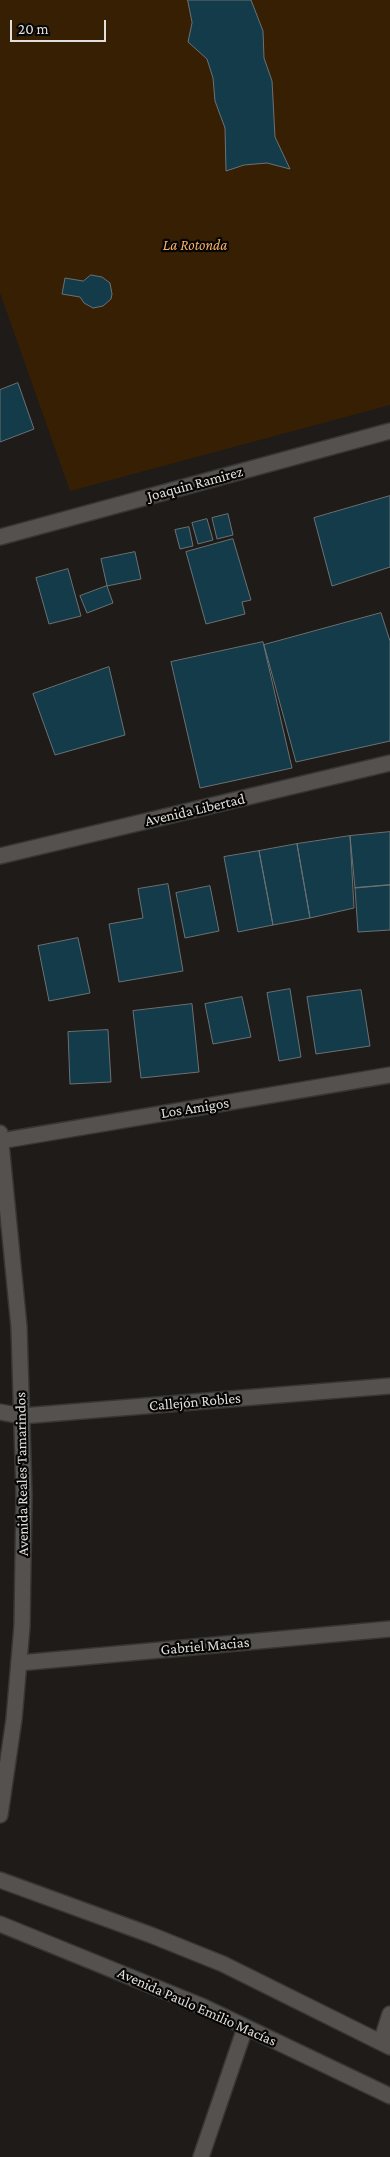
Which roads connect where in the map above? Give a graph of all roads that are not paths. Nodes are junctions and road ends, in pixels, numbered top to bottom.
1 (390, 431) edge
2 (0, 537) edge
3 (390, 763) edge
4 (0, 856) edge
5 (390, 1075) edge
6 (0, 1138) edge
7 (390, 1386) edge
8 (0, 1412) edge
9 (22, 1416) junction
10 (390, 1629) edge
11 (19, 1663) junction
12 (0, 1815) edge
13 (0, 1880) edge
14 (0, 1924) edge
15 (390, 2014) edge
16 (246, 2028) junction
17 (385, 2045) edge
18 (390, 2096) edge
19 (200, 2157) edge

1 - 2 street, Joaquin Ramirez
3 - 4 street, Avenida Libertad
5 - 6 street, Los Amigos
6 - 9 street, Avenida Reales Tamarindos
7 - 9 street, Callejón Robles
8 - 9 street, Callejón Robles
9 - 11 street, Avenida Reales Tamarindos
10 - 11 street, Gabriel Macias
11 - 12 street, Avenida Reales Tamarindos
13 - 17 street
14 - 16 street, Avenida Paulo Emilio Macías
15 - 17 street
16 - 18 street, Avenida Paulo Emilio Macías
16 - 19 street

